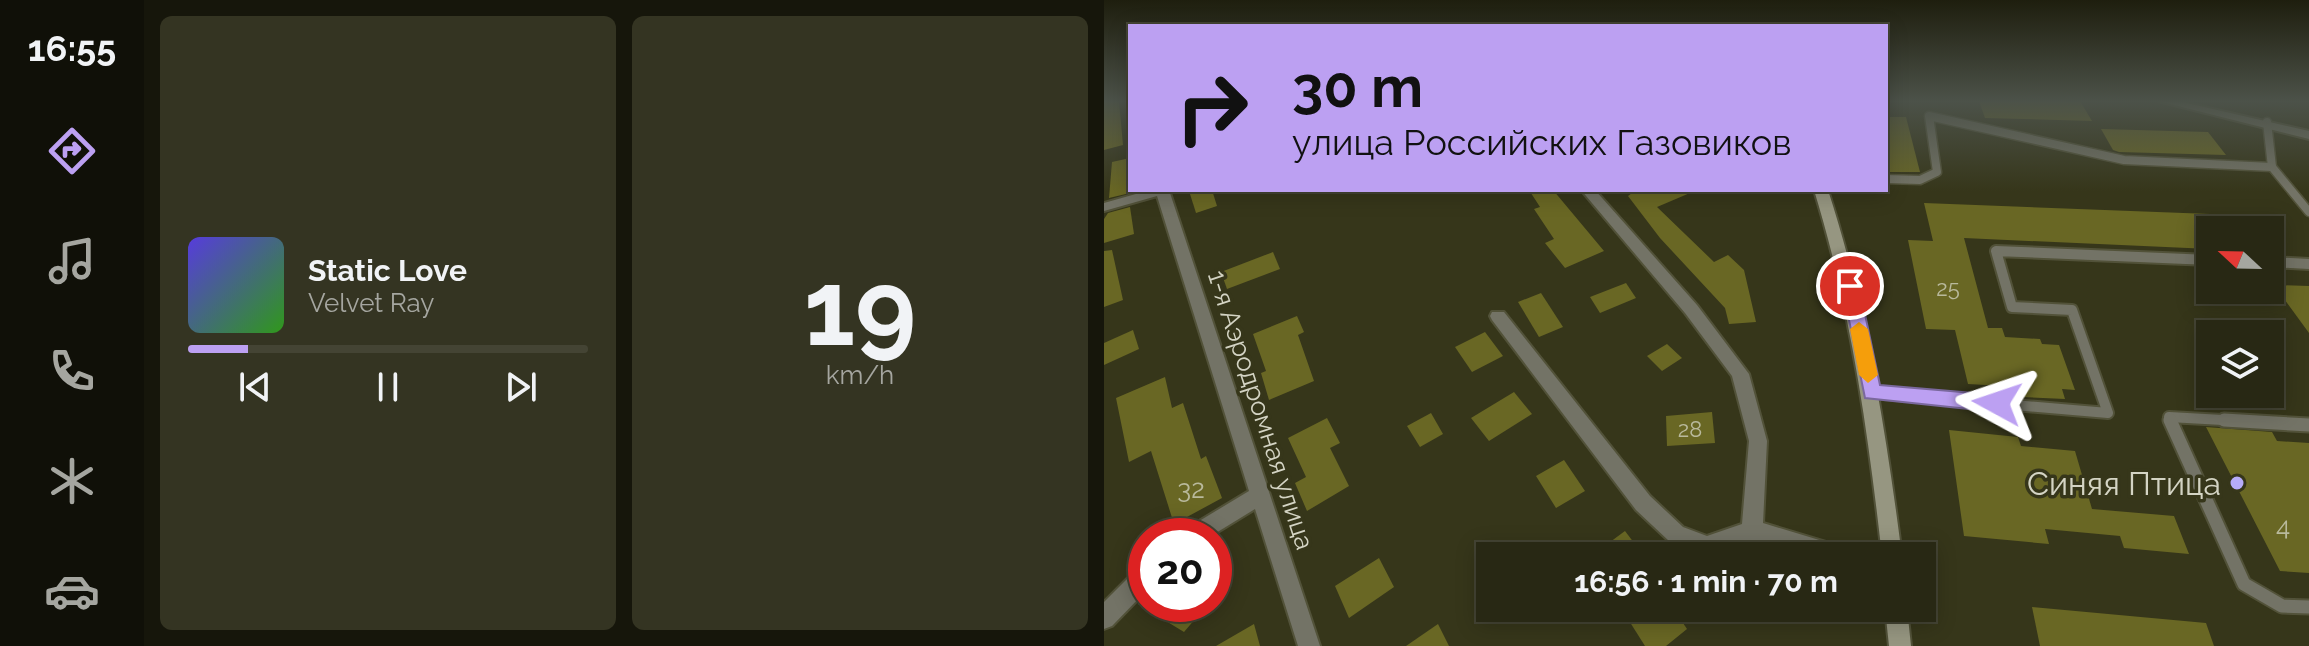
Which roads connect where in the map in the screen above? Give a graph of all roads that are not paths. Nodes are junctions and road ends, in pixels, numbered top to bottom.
1 (1931, 131) edge
2 (1996, 131) edge
3 (2268, 131) edge
4 (2272, 167) junction
5 (1888, 179) edge
6 (1156, 192) edge
7 (1164, 192) edge
8 (1590, 192) edge
9 (1822, 192) edge
10 (1104, 207) edge
11 (2309, 212) edge
12 (2196, 259) edge
13 (2284, 263) edge
14 (2309, 264) edge
15 (1498, 316) dead end
16 (1872, 393) junction
17 (2309, 425) edge
18 (1262, 494) junction
19 (1223, 518) edge
20 (1752, 530) junction
21 (1794, 542) edge
22 (1890, 542) edge
23 (1128, 594) edge
24 (2309, 607) edge
25 (1104, 618) edge
26 (1897, 622) edge
27 (1309, 646) edge
28 (1900, 646) edge

1 - 5 lane
2 - 4 lane
3 - 4 lane
4 - 11 lane
6 - 10 street
7 - 18 street, 1-я Аэродромная улица
8 - 20 street
9 - 16 main road
12 - 16 lane
13 - 14 lane
15 - 20 street
16 - 22 main road
17 - 24 lane
18 - 19 street
18 - 27 street, 1-я Аэродромная улица
20 - 21 street
23 - 25 street
26 - 28 main road

